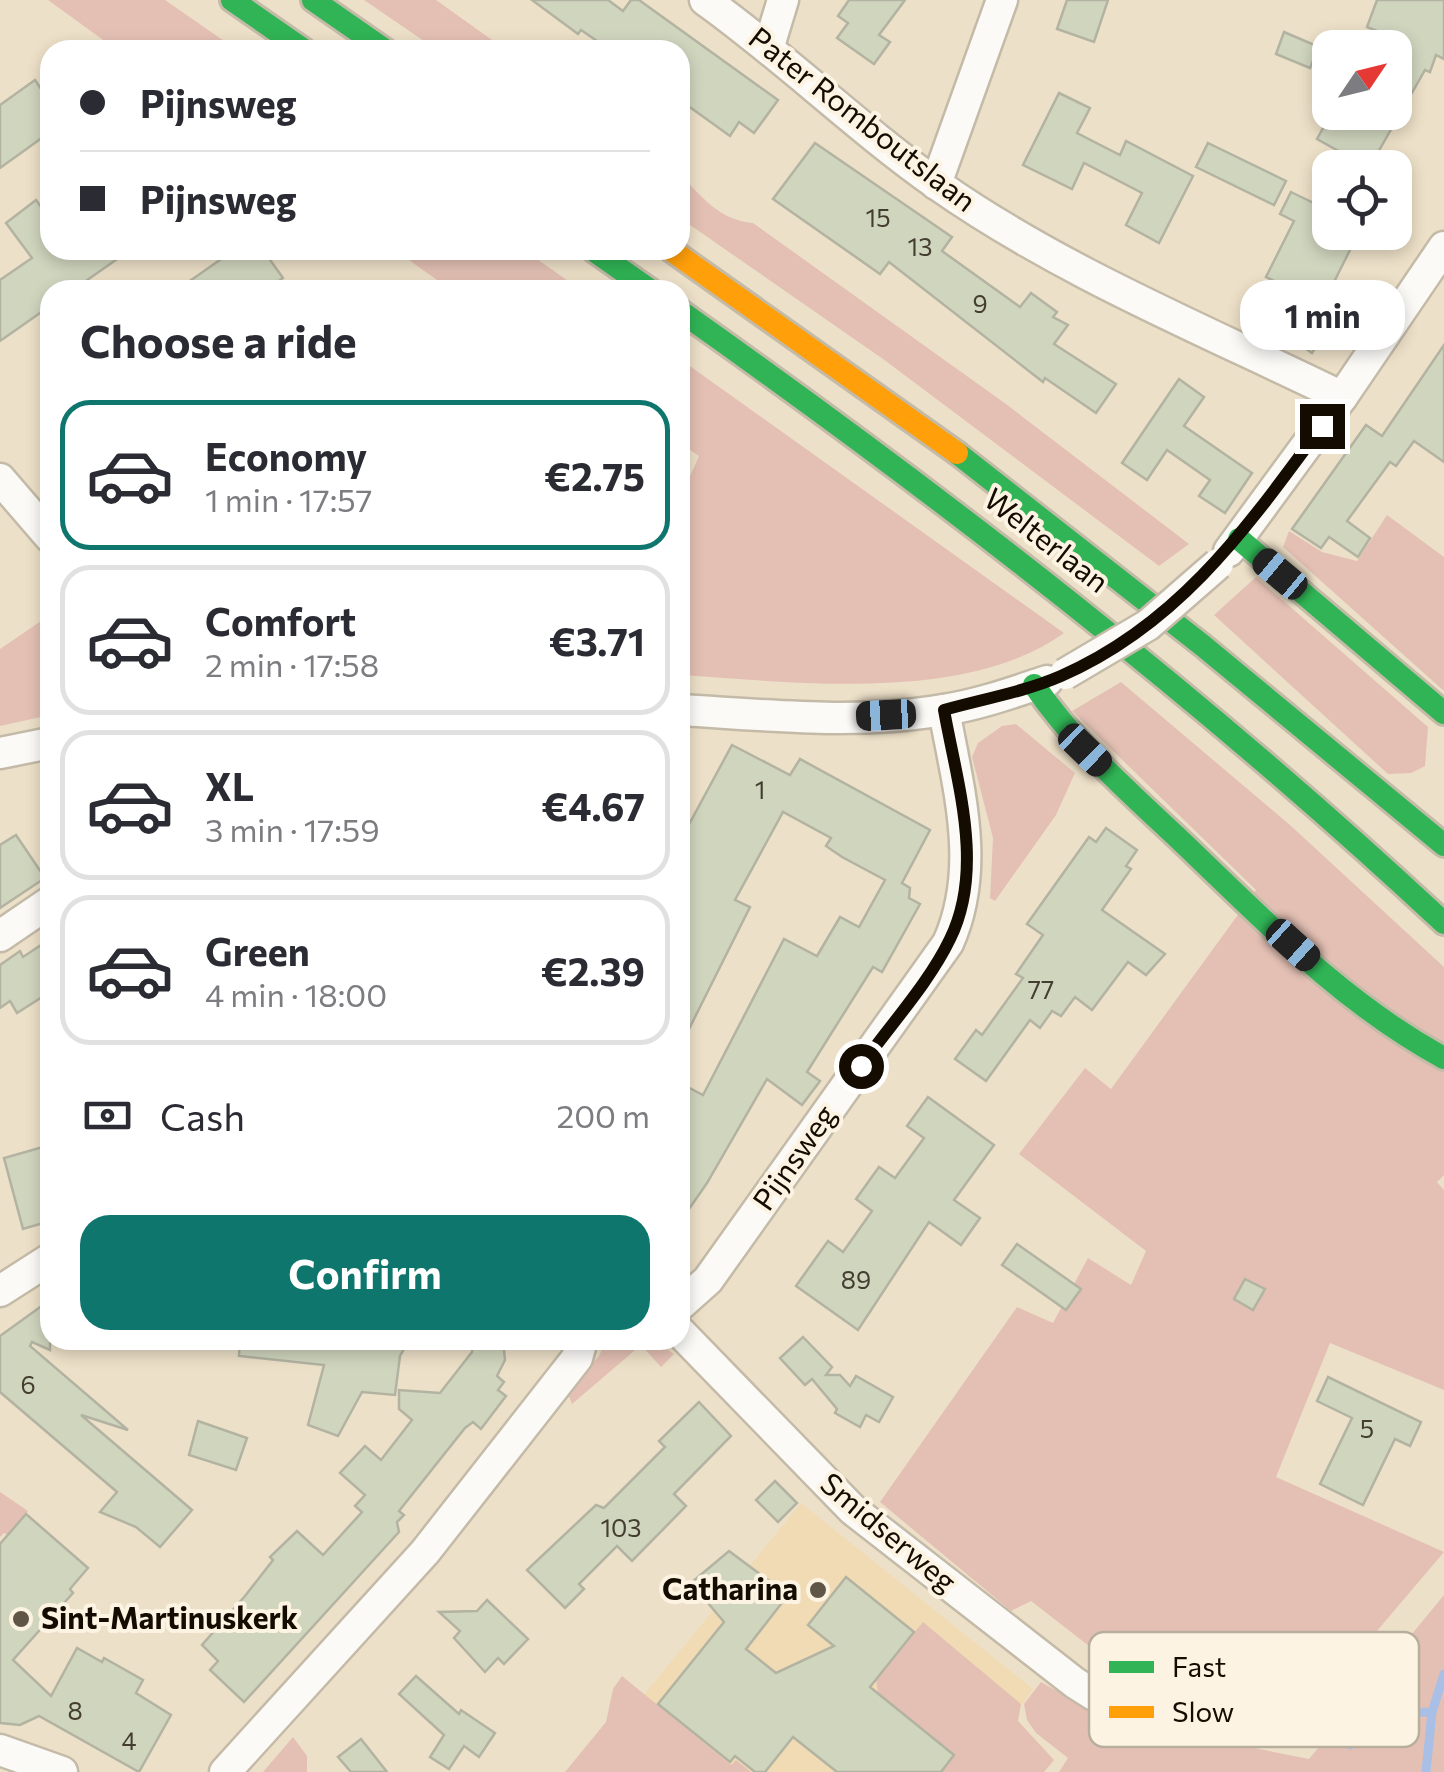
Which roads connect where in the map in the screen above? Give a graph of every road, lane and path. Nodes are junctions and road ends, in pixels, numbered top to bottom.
1 (232, 0) edge
2 (313, 0) edge
3 (705, 0) edge
4 (783, 0) edge
5 (1002, 0) edge
6 (290, 40) edge
7 (371, 40) edge
8 (769, 46) junction
9 (936, 184) junction
10 (1444, 247) edge
11 (607, 260) edge
12 (685, 260) edge
13 (636, 280) edge
14 (690, 318) edge
15 (1342, 397) junction
16 (0, 479) edge
17 (40, 525) edge
18 (1239, 539) junction
19 (1034, 685) junction
20 (944, 710) junction
21 (690, 711) edge
22 (1444, 714) edge
23 (40, 745) edge
24 (0, 753) edge
25 (1444, 845) edge
26 (40, 912) edge
27 (1444, 923) edge
28 (0, 936) edge
29 (1444, 1058) edge
30 (40, 1266) edge
31 (0, 1292) edge
32 (690, 1296) edge
33 (690, 1342) edge
34 (579, 1350) edge
35 (1089, 1692) edge
36 (0, 1750) edge
37 (62, 1772) edge
38 (225, 1772) edge

1 - 6 main road
2 - 7 main road
3 - 8 street, Pater Romboutslaan
4 - 8 street
5 - 9 street
8 - 9 street, Pater Romboutslaan
9 - 15 street, Pater Romboutslaan
10 - 15 street
11 - 13 main road
12 - 25 main road, Welterlaan
14 - 27 main road, Welterlaan
15 - 18 street
16 - 17 street
18 - 19 street, bridge
18 - 22 main road
19 - 20 street
19 - 29 main road
20 - 21 street
20 - 32 street, Pijnsweg
23 - 24 street
26 - 28 street
30 - 31 street
33 - 35 street, Smidserweg
34 - 38 street
36 - 37 street

